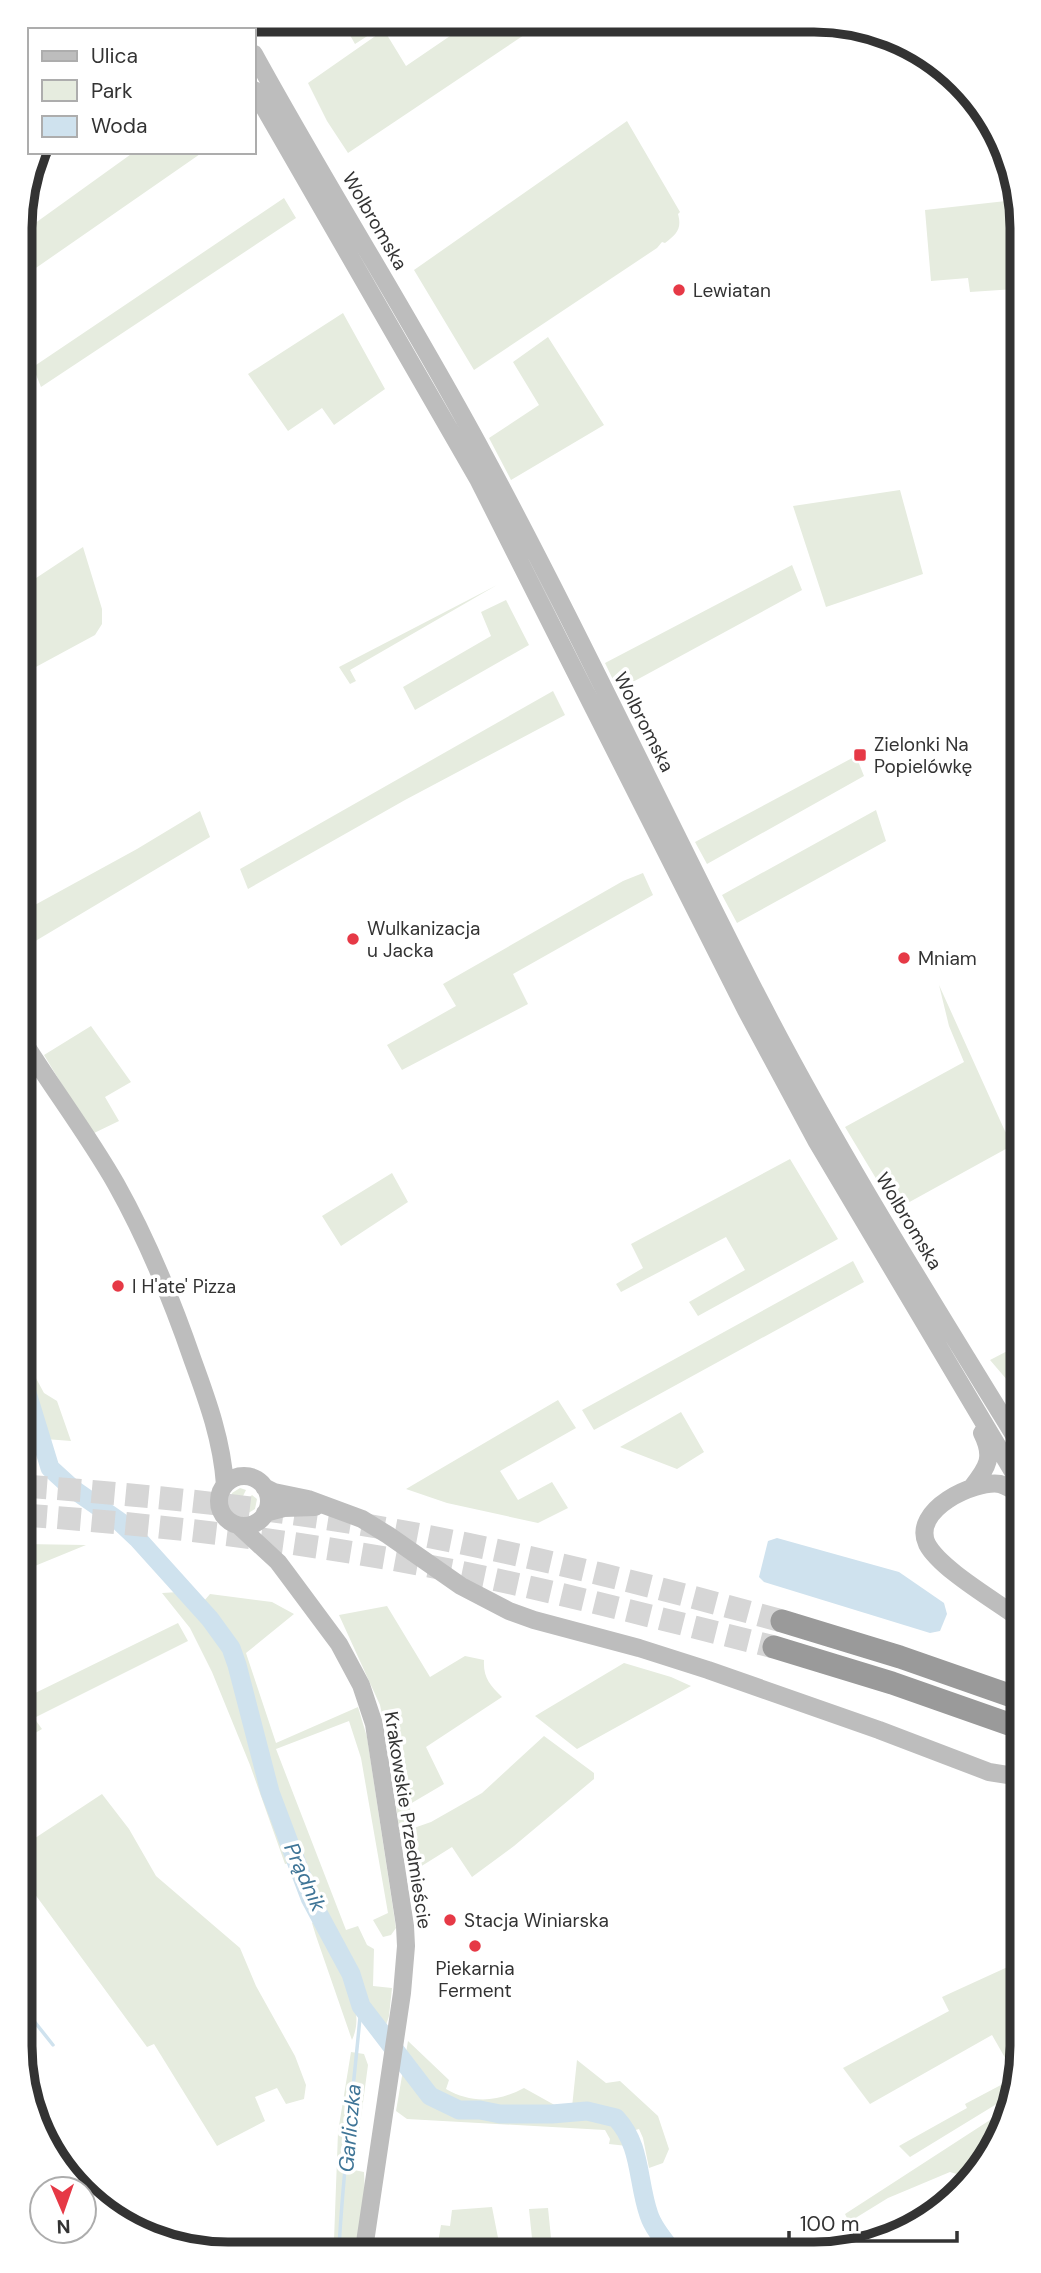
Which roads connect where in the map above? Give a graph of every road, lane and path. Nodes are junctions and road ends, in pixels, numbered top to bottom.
1 (256, 57) edge
2 (256, 93) edge
3 (32, 1055) edge
4 (966, 1394) junction
5 (998, 1408) junction
6 (1009, 1418) edge
7 (1009, 1427) edge
8 (218, 1433) junction
9 (1009, 1466) edge
10 (247, 1477) junction
11 (225, 1485) junction
12 (264, 1487) junction
13 (972, 1487) junction
14 (1009, 1488) edge
15 (329, 1506) junction
16 (264, 1515) junction
17 (239, 1526) junction
18 (278, 1563) junction
19 (1009, 1611) edge
20 (782, 1621) tunnel mouth
21 (774, 1647) tunnel mouth
22 (1009, 1695) edge
23 (1009, 1724) edge
24 (1009, 1775) edge
25 (365, 2242) edge

1 - 5 main road, Wolbromska
2 - 4 main road, Wolbromska
3 - 8 main road
4 - 9 main road
4 - 13 main road
5 - 6 main road
5 - 7 main road, Wolbromska
8 - 10 main road
8 - 11 main road
10 - 11 main road
10 - 12 main road
11 - 17 main road
12 - 15 main road
12 - 16 main road
13 - 14 main road
13 - 19 main road
15 - 16 main road
15 - 24 main road
16 - 17 main road
16 - 18 main road, Krakowskie Przedmieście
17 - 18 main road, Krakowskie Przedmieście
18 - 25 main road, Krakowskie Przedmieście
20 - 22 highway
21 - 23 highway

